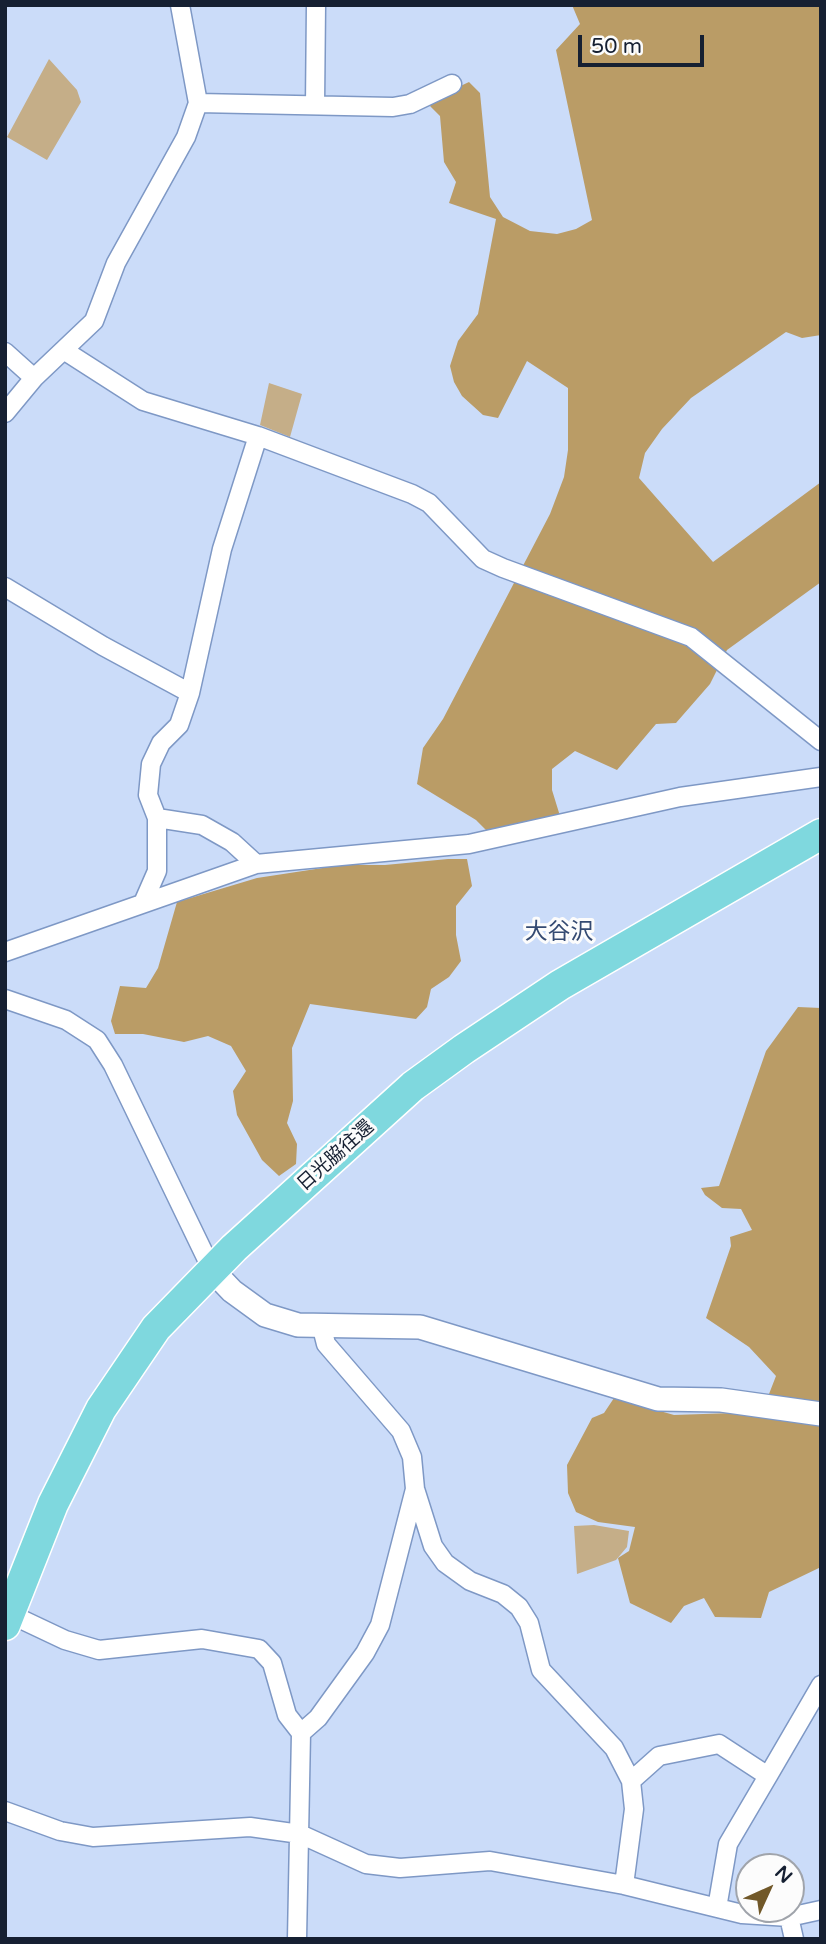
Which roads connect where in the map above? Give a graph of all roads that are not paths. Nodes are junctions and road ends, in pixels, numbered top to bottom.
1 (180, 5) edge
2 (316, 5) edge
3 (452, 84) dead end
4 (198, 103) junction
5 (315, 105) junction
6 (65, 351) junction
7 (5, 352) edge
8 (34, 378) junction
9 (5, 413) edge
10 (258, 436) junction
11 (5, 587) edge
12 (190, 693) junction
13 (821, 741) edge
14 (821, 777) edge
15 (157, 818) junction
16 (821, 834) edge
17 (256, 864) junction
18 (143, 903) junction
19 (5, 952) edge
20 (5, 999) edge
21 (212, 1270) junction
22 (322, 1328) junction
23 (821, 1414) edge
24 (415, 1489) junction
25 (8, 1619) edge
26 (821, 1685) edge
27 (301, 1733) junction
28 (768, 1776) junction
29 (631, 1781) junction
30 (5, 1811) edge
31 (300, 1834) junction
32 (624, 1885) junction
33 (717, 1908) junction
34 (735, 1912) edge
35 (298, 1939) edge

1 - 4 street
2 - 5 street
3 - 5 street
4 - 5 street
4 - 6 street
6 - 8 street
6 - 10 street
7 - 8 street
8 - 9 street
10 - 12 street
10 - 13 street
11 - 12 street
12 - 15 street
14 - 17 street
15 - 17 street
15 - 18 street
16 - 21 highway, 日光脇往還
17 - 18 street
18 - 19 street
20 - 21 street
21 - 22 street
21 - 25 highway, 日光脇往還
22 - 23 street
22 - 24 street
24 - 27 street
24 - 29 street
25 - 27 street
26 - 28 street
27 - 31 street
28 - 29 street
28 - 33 street
29 - 32 street
30 - 31 street
31 - 32 street
31 - 35 street
32 - 33 street
33 - 34 street

